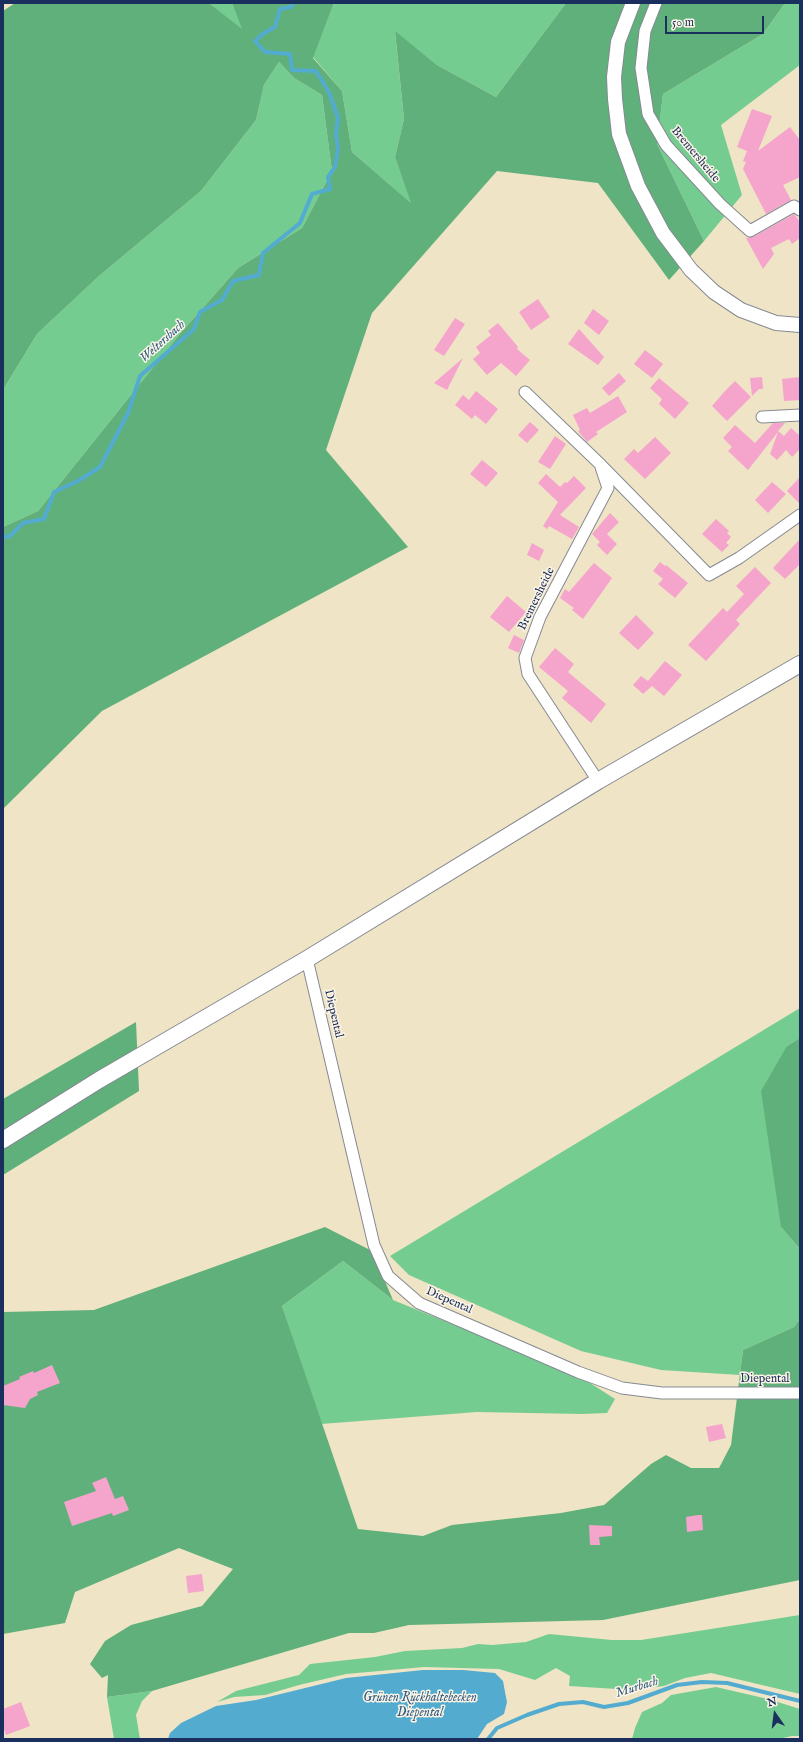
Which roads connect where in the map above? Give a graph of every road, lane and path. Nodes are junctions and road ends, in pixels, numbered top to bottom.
1 (633, 3) edge
2 (656, 3) edge
3 (800, 210) edge
4 (800, 325) edge
5 (525, 392) dead end
6 (800, 415) edge
7 (762, 417) dead end
8 (601, 465) junction
9 (800, 516) edge
10 (800, 664) edge
11 (598, 781) junction
12 (307, 960) junction
13 (3, 1140) edge
14 (800, 1393) edge

1 - 4 street
2 - 3 street, Bremersheide
5 - 8 street, Bremersheide
6 - 7 street
8 - 9 street, Bremersheide
8 - 11 street, Bremersheide
10 - 11 main road
11 - 12 main road
12 - 13 main road
12 - 14 street, Diepental

